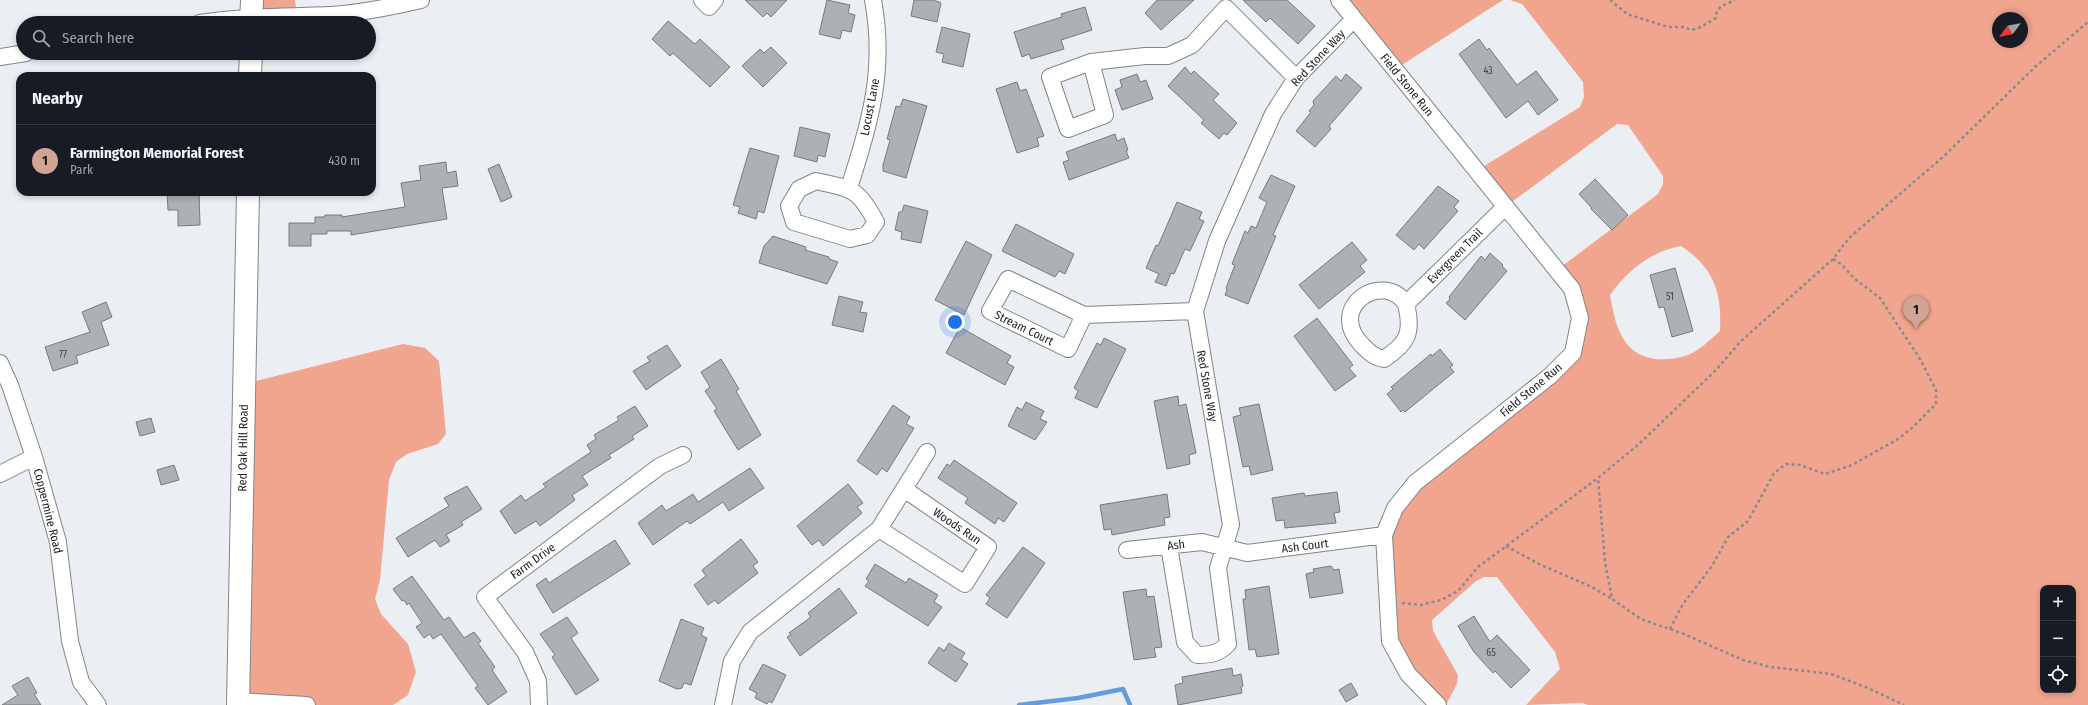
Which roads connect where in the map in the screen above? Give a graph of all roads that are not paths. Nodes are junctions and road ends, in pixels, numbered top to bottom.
1 (421, 0) edge
2 (702, 0) edge
3 (715, 0) edge
4 (873, 0) edge
5 (1339, 0) edge
6 (252, 13) edge
7 (236, 16) edge
8 (1354, 20) junction
9 (16, 55) edge
10 (0, 57) edge
11 (251, 60) edge
12 (1091, 62) dead end
13 (250, 72) edge
14 (1296, 78) junction
15 (849, 188) junction
16 (248, 196) edge
17 (1505, 207) junction
18 (1406, 304) dead end
19 (1195, 311) junction
20 (1084, 315) junction
21 (0, 363) edge
22 (927, 452) dead end
23 (683, 455) dead end
24 (34, 457) junction
25 (0, 474) edge
26 (904, 490) junction
27 (878, 529) junction
28 (1384, 535) junction
29 (1169, 546) junction
30 (1226, 548) junction
31 (1127, 550) dead end
32 (238, 703) edge
33 (98, 705) edge
34 (307, 705) edge
35 (539, 705) edge
36 (723, 705) edge
37 (1438, 705) edge

1 - 6 street
2 - 3 street
4 - 15 street, Locust Lane
5 - 8 street, Field Stone Run
6 - 7 street
8 - 14 street, Red Stone Way
8 - 17 street, Field Stone Run
9 - 10 street
11 - 13 street
12 - 14 street
14 - 19 street, Red Stone Way
15 - 15 street
16 - 32 street, Red Oak Hill Road
17 - 18 street, Evergreen Trail
17 - 28 street, Field Stone Run
19 - 20 street, Stream Court
19 - 30 street, Red Stone Way
20 - 20 street, Stream Court
21 - 24 street, Coppermine Road
22 - 26 street
23 - 35 street, Farm Drive
24 - 25 street
24 - 33 street, Coppermine Road
26 - 27 street
26 - 27 street, Woods Run
27 - 36 street
28 - 30 street, Ash Court
28 - 37 street, Field Stone Run
29 - 30 street, Ash
29 - 30 street, Red Stone Way
29 - 31 street, Ash
32 - 34 street

